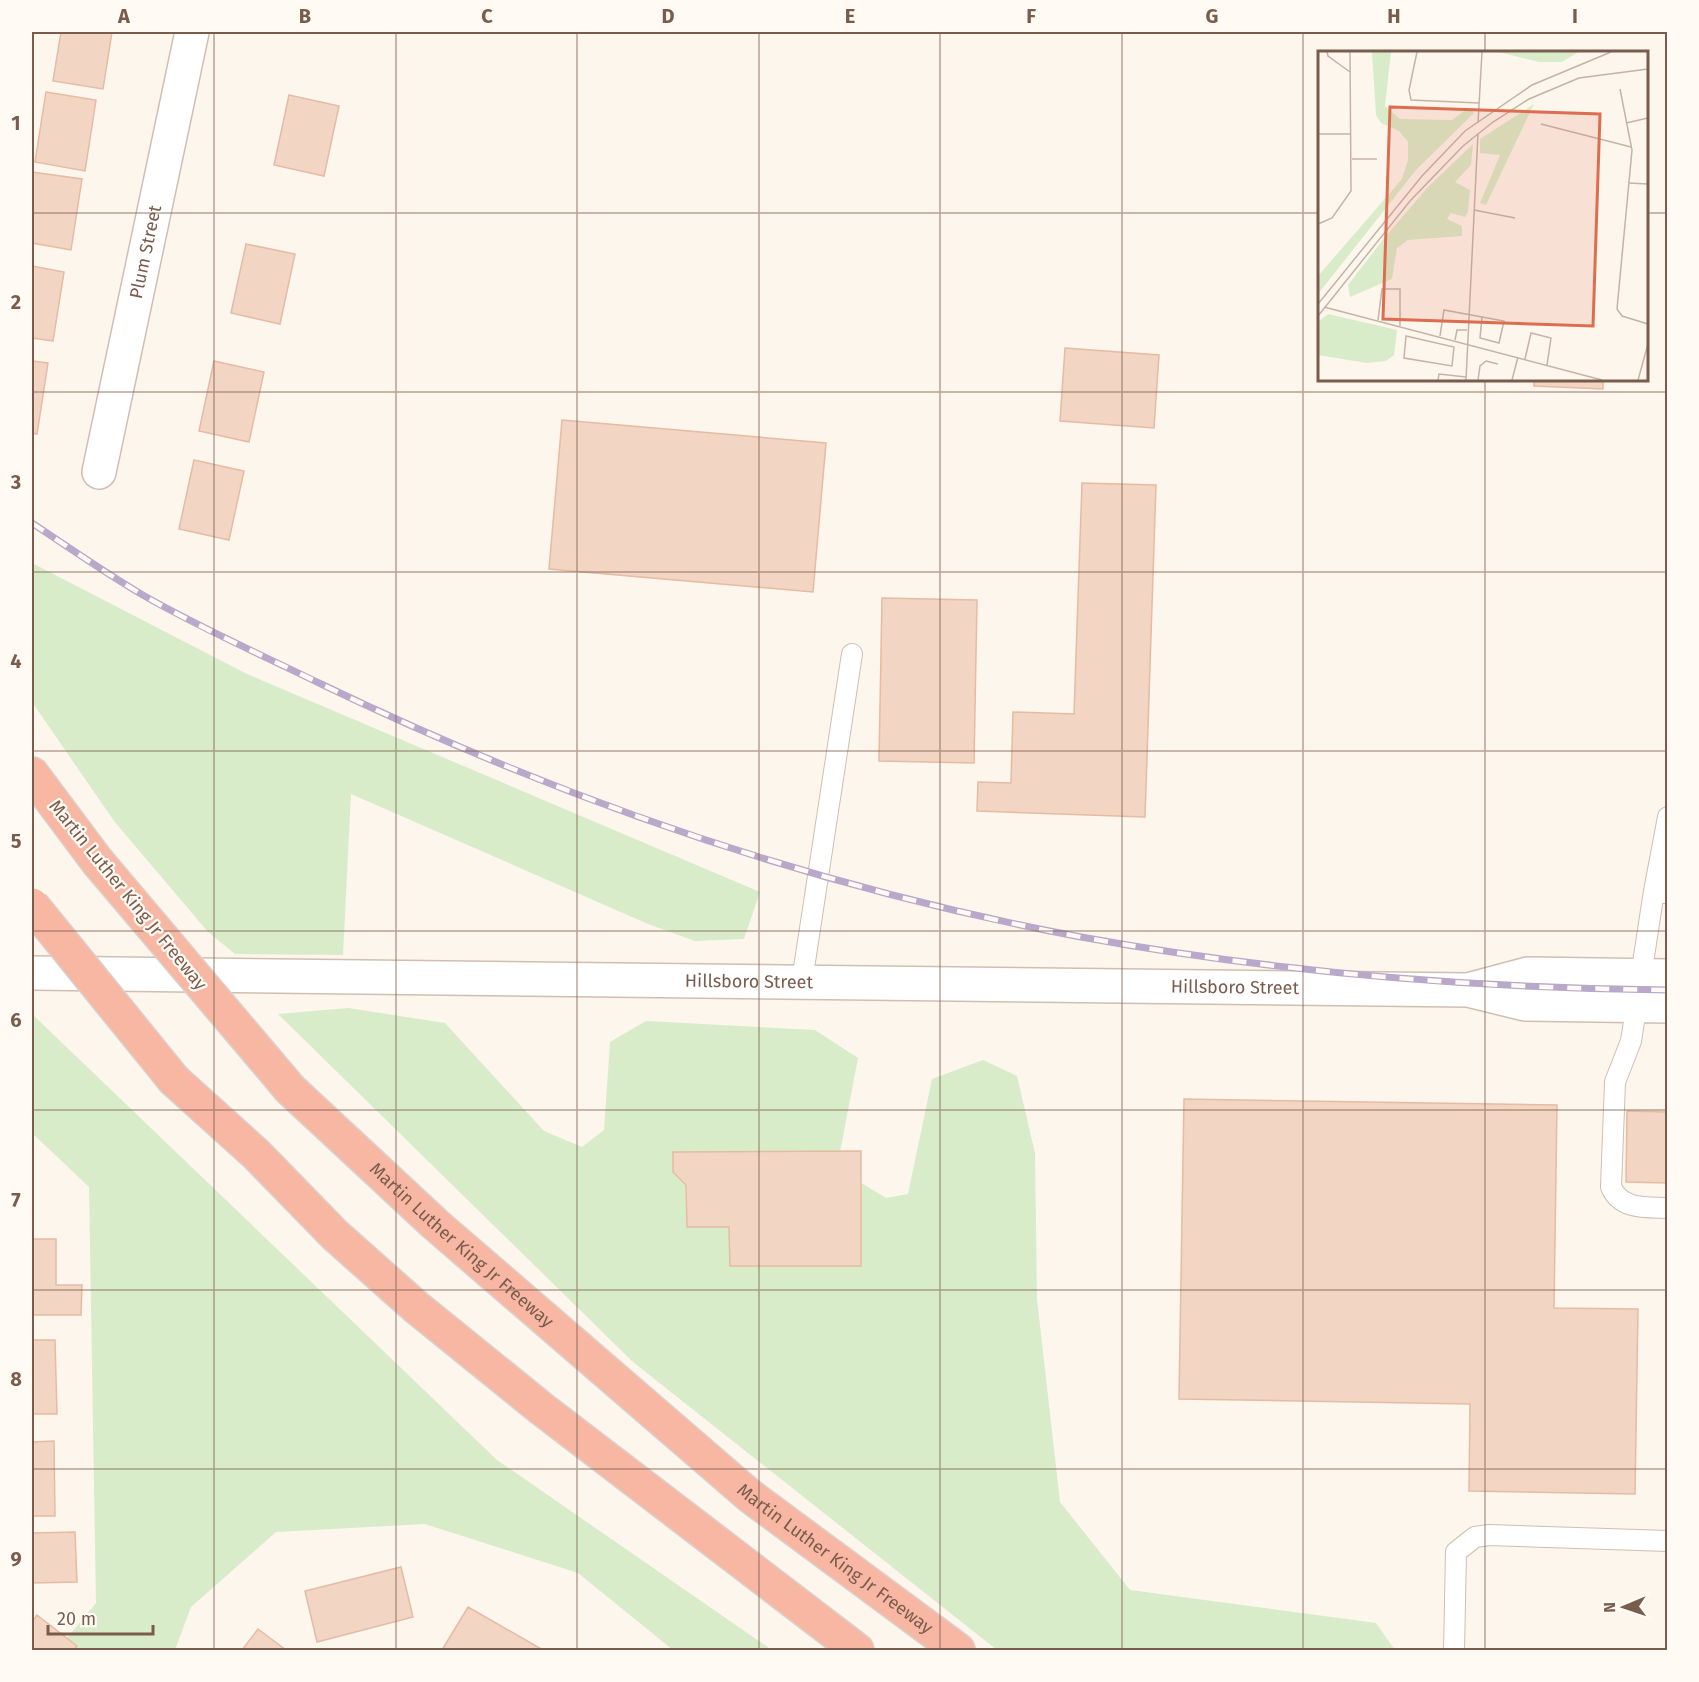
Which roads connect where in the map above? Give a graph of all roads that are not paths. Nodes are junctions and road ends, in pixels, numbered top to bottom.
1 (192, 32) edge
2 (99, 472) dead end
3 (852, 654) dead end
4 (32, 774) edge
5 (1668, 817) edge
6 (1661, 892) edge
7 (32, 905) edge
8 (32, 973) edge
9 (802, 981) junction
10 (1653, 991) edge
11 (1668, 1208) edge
12 (1668, 1541) edge
13 (857, 1650) edge
14 (958, 1650) edge
15 (1454, 1650) edge

1 - 2 street, Plum Street
3 - 9 lane
4 - 14 highway, Martin Luther King Jr Freeway, bridge
5 - 6 lane
6 - 10 lane
7 - 13 highway, bridge
8 - 9 street, Hillsboro Street
9 - 10 street, Hillsboro Street
10 - 11 lane
12 - 15 lane

